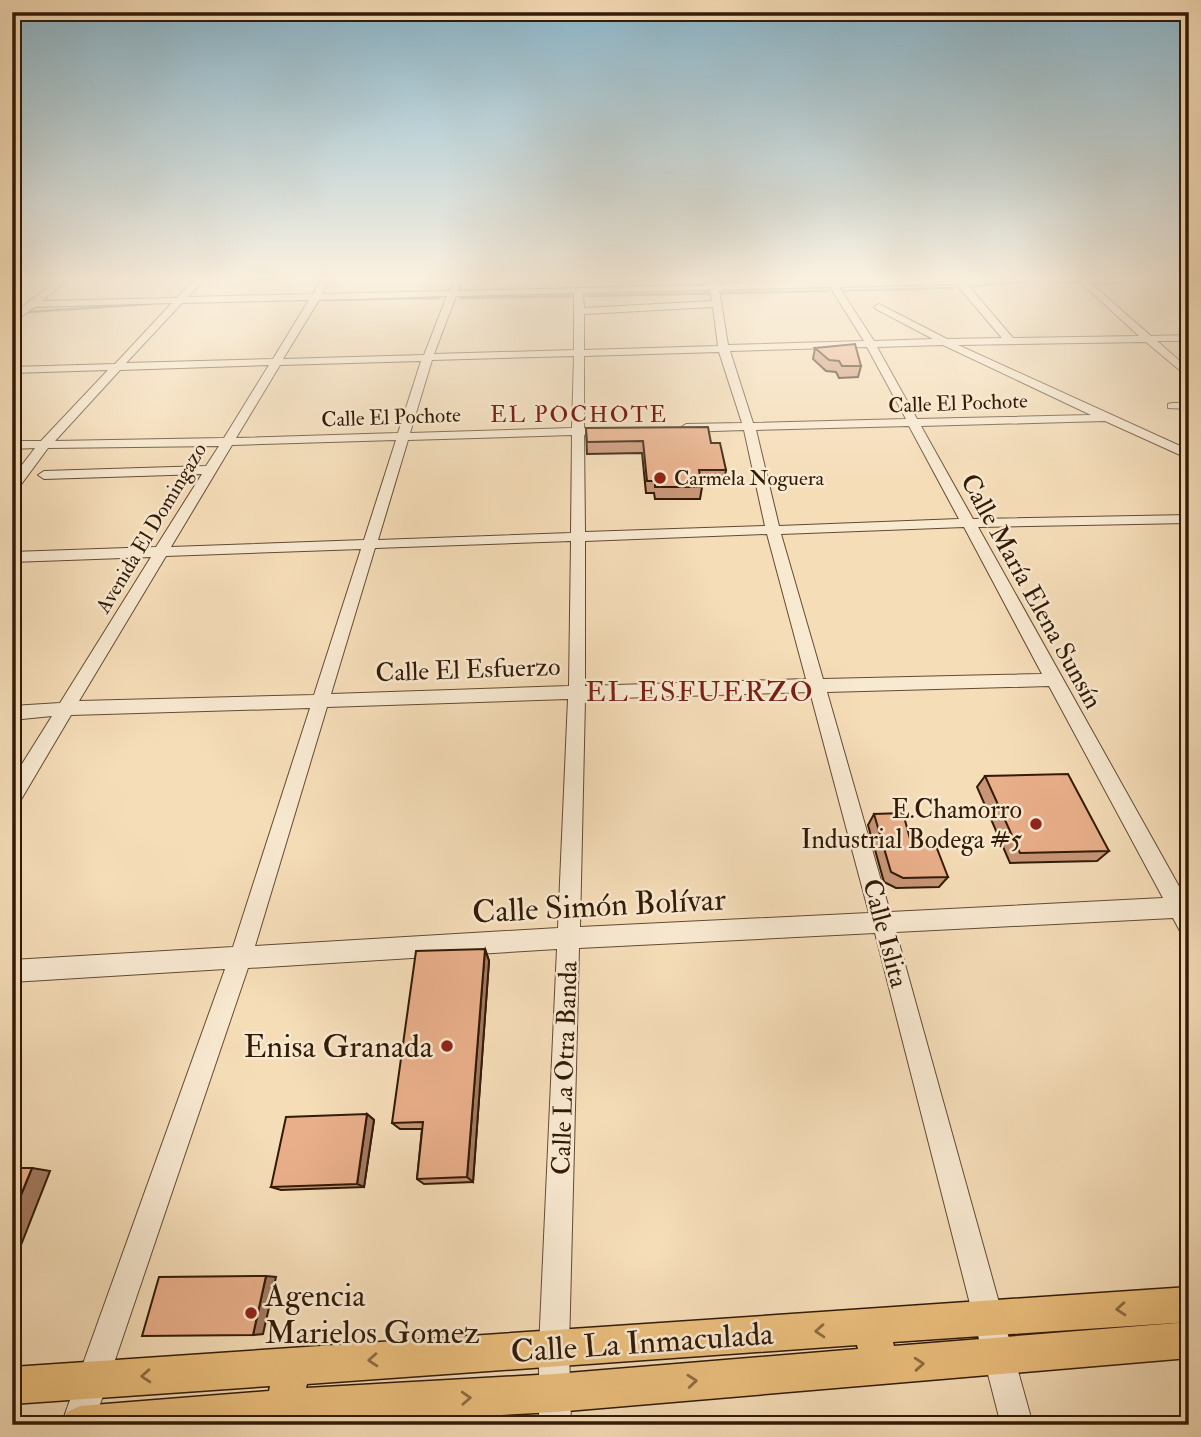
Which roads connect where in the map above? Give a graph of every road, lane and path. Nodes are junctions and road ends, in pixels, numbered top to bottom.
1 (135, 347) edge
2 (285, 347) edge
3 (432, 347) edge
4 (581, 347) edge
5 (795, 347) edge
6 (872, 347) edge
7 (953, 347) edge
8 (972, 347) edge
9 (1159, 347) edge
10 (724, 349) junction
11 (977, 353) junction
12 (581, 354) junction
13 (427, 359) junction
14 (275, 363) junction
15 (989, 365) junction
16 (117, 366) junction
17 (12, 370) edge
18 (1189, 374) edge
19 (1044, 377) dead end
20 (1189, 405) edge
21 (1172, 406) dead end
22 (1106, 418) junction
23 (912, 424) junction
24 (749, 426) junction
25 (669, 429) edge
26 (603, 430) edge
27 (577, 431) junction
28 (404, 436) junction
29 (228, 442) junction
30 (45, 444) junction
31 (12, 445) edge
32 (1189, 455) edge
33 (210, 470) junction
34 (44, 475) dead end
35 (12, 487) edge
36 (1189, 519) edge
37 (968, 523) junction
38 (773, 531) junction
39 (578, 539) junction
40 (370, 545) junction
41 (160, 553) junction
42 (12, 557) edge
43 (1053, 680) junction
44 (817, 684) junction
45 (577, 690) junction
46 (320, 701) junction
47 (67, 708) junction
48 (12, 713) edge
49 (12, 797) edge
50 (1185, 914) edge
51 (883, 923) junction
52 (568, 938) junction
53 (240, 956) junction
54 (12, 971) edge
55 (1189, 1304) edge
56 (990, 1319) junction
57 (871, 1327) junction
58 (1189, 1340) edge
59 (554, 1348) junction
60 (1001, 1358) junction
61 (292, 1365) junction
62 (880, 1366) junction
63 (91, 1380) junction
64 (12, 1386) edge
65 (284, 1408) junction
66 (555, 1409) edge
67 (78, 1425) edge
68 (1017, 1425) edge

1 - 16 street
2 - 14 street, Avenida El Domingazo
3 - 13 street
4 - 12 street, Calle La Otra Banda
5 - 10 street
6 - 23 street, Calle María Elena Sunsín
7 - 15 street
8 - 11 street
9 - 18 street
10 - 12 street
10 - 24 street, Calle Islita
11 - 15 street
11 - 19 street
12 - 13 street
12 - 27 street, Calle La Otra Banda
13 - 14 street
13 - 28 street
14 - 16 street
14 - 29 street, Avenida El Domingazo
15 - 22 street
16 - 17 street
16 - 30 street
20 - 21 street
22 - 23 street, Calle El Pochote
22 - 32 street
23 - 24 street, Calle El Pochote
23 - 37 street, Calle María Elena Sunsín
24 - 25 street, Calle El Pochote
24 - 38 street, Calle Islita
26 - 27 street, Calle El Pochote
27 - 28 street, Calle El Pochote
27 - 39 street, Calle La Otra Banda
28 - 29 street, Calle El Pochote
28 - 40 street
29 - 30 street, Calle El Pochote
29 - 33 street, Avenida El Domingazo
30 - 31 street, Calle El Pochote
30 - 35 street
33 - 34 street
33 - 41 street, Avenida El Domingazo
36 - 37 street
37 - 38 street
37 - 43 street, Calle María Elena Sunsín
38 - 39 street
38 - 44 street, Calle Islita
39 - 40 street
39 - 45 street, Calle La Otra Banda
40 - 41 street
40 - 46 street
41 - 42 street
41 - 47 street, Avenida El Domingazo
43 - 44 street, Calle El Esfuerzo
43 - 50 street, Calle María Elena Sunsín
44 - 45 street, Calle El Esfuerzo
44 - 51 street, Calle Islita
45 - 46 street, Calle El Esfuerzo
45 - 52 street, Calle La Otra Banda
46 - 47 street, Calle El Esfuerzo
46 - 53 street
47 - 48 street, Calle El Esfuerzo
47 - 49 street, Avenida El Domingazo
50 - 51 street, Calle Simón Bolívar
51 - 52 street, Calle Simón Bolívar
51 - 56 street, Calle Islita
52 - 53 street, Calle Simón Bolívar
52 - 59 street, Calle La Otra Banda
53 - 54 street, Calle Simón Bolívar
53 - 63 street
55 -> 56 main road, Calle La Inmaculada
56 - 57 main road, Calle La Inmaculada
56 - 60 street, Calle Islita
57 -> 59 main road, Calle La Inmaculada
57 - 62 main road
58 - 60 main road, Calle La Inmaculada
59 -> 61 main road, Calle La Inmaculada
59 - 66 street, Calle La Otra Banda
62 -> 60 main road, Calle La Inmaculada
60 - 68 street, Calle Islita
61 -> 63 main road, Calle La Inmaculada
61 - 65 main road
66 -> 62 main road, Calle La Inmaculada
63 - 64 main road, Calle La Inmaculada
63 - 67 street
65 -> 66 main road, Calle La Inmaculada
65 - 67 main road, Calle La Inmaculada

